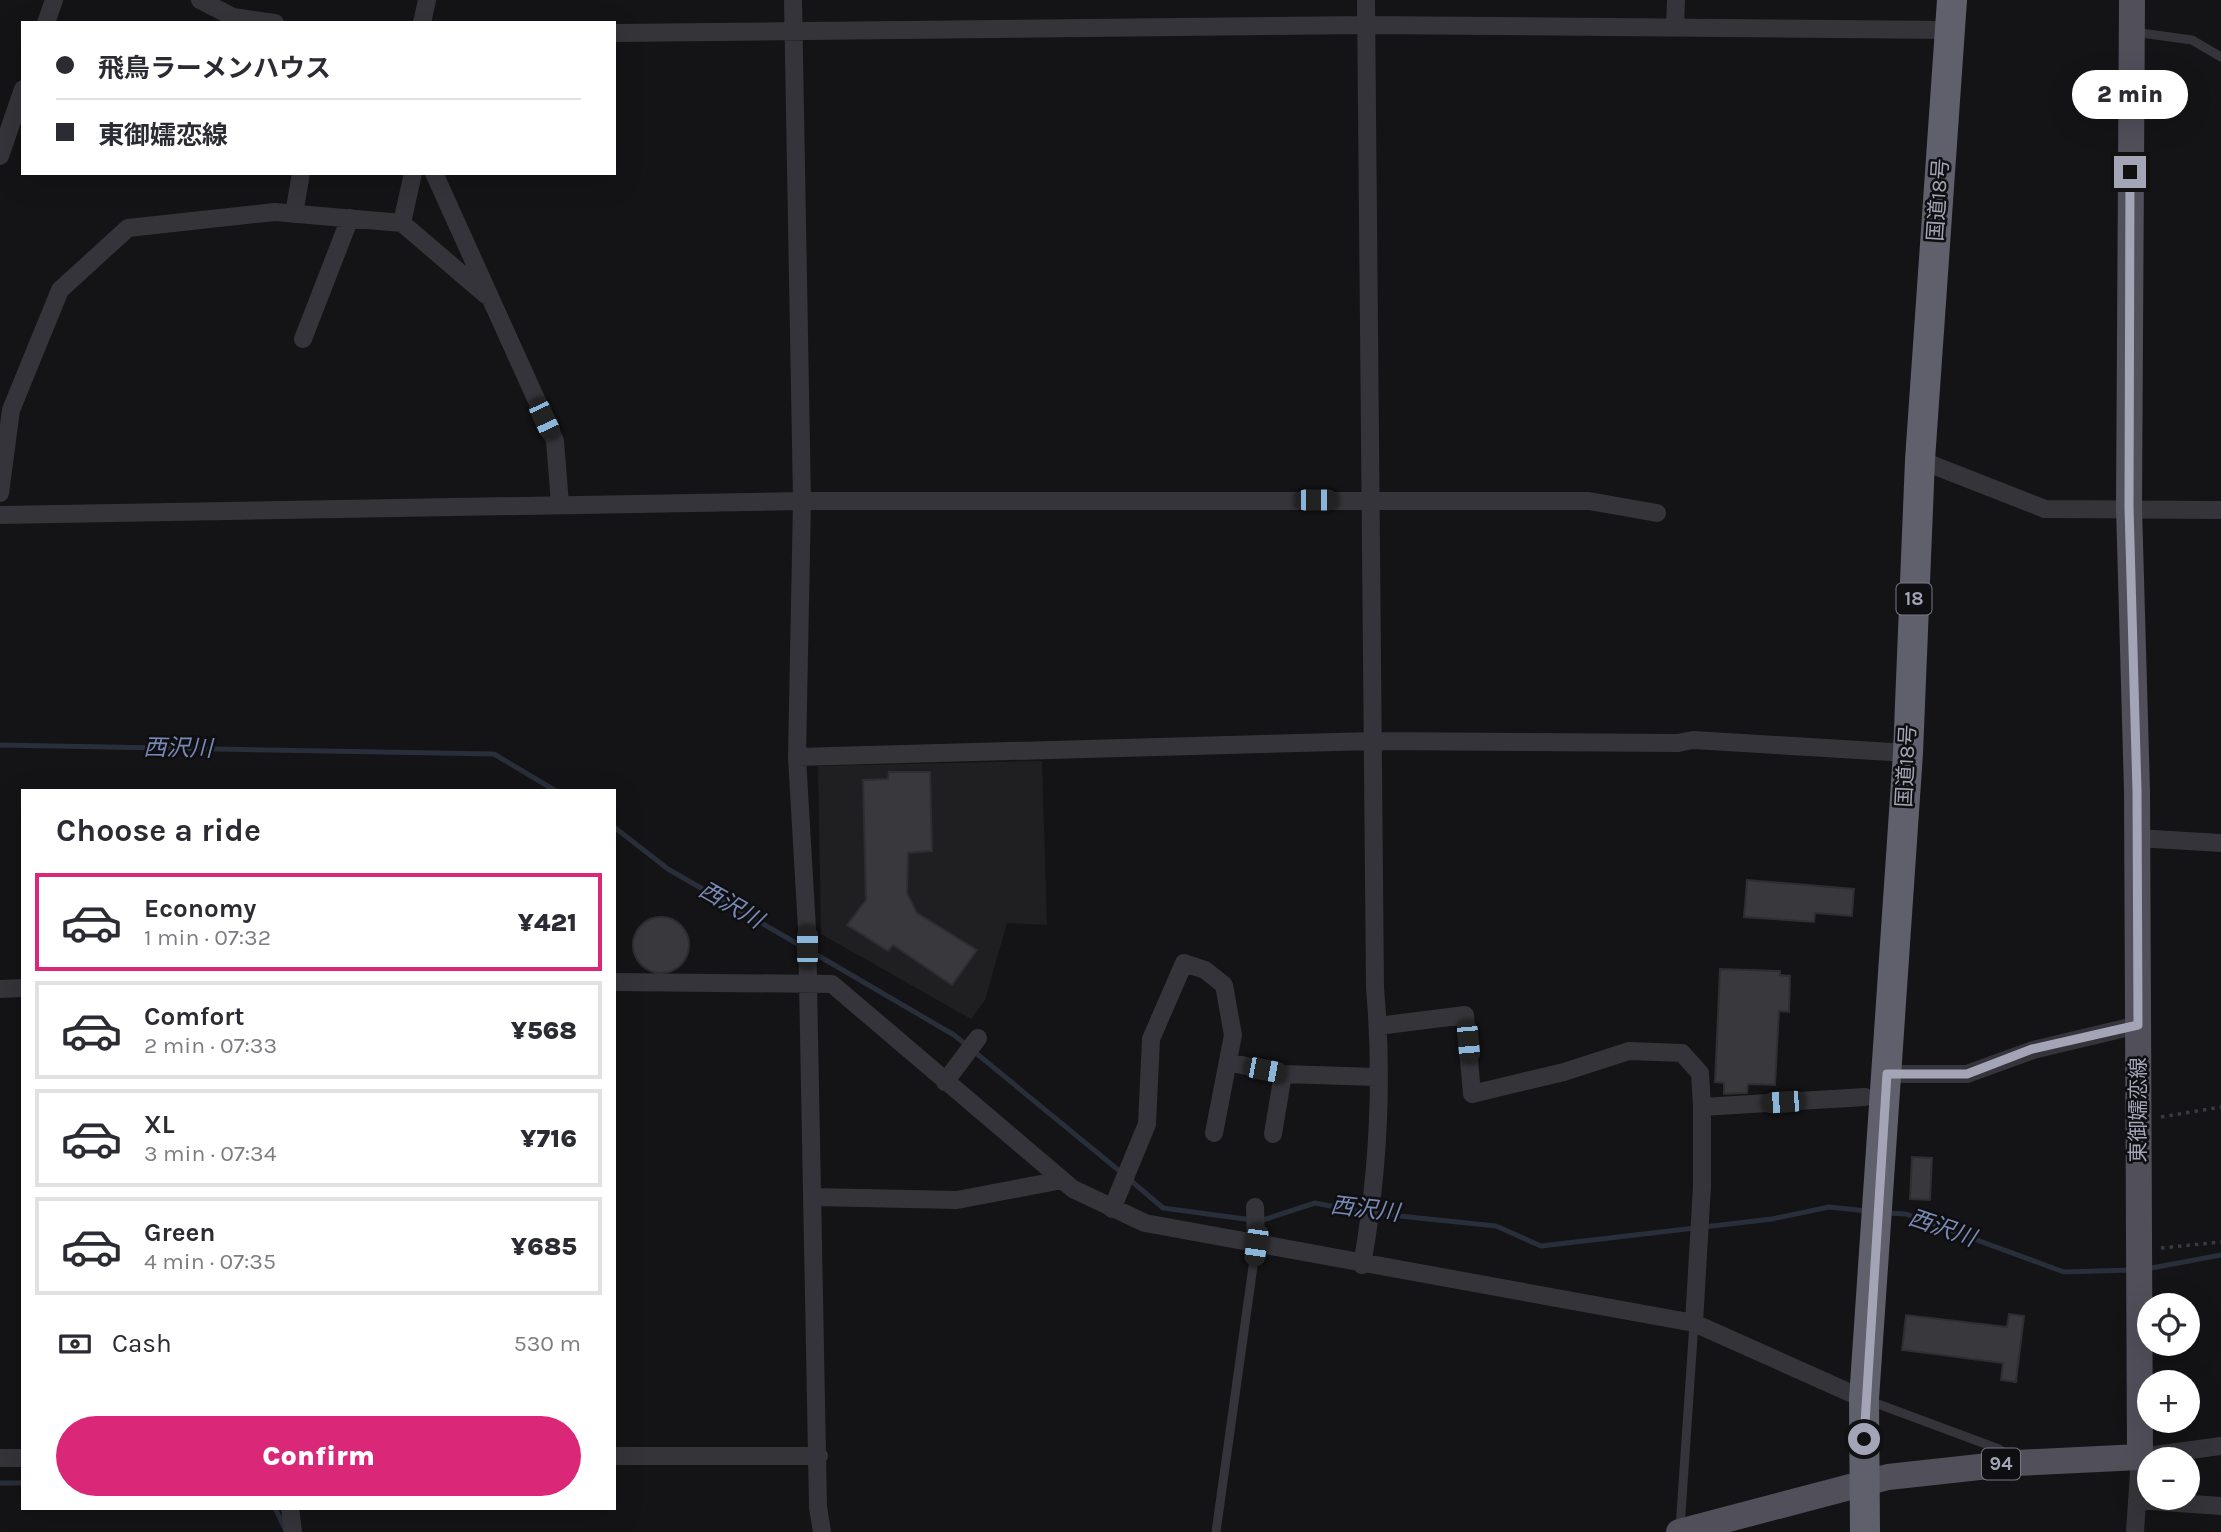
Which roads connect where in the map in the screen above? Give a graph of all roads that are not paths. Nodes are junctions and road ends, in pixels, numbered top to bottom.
1 (54, 0) edge
2 (200, 0) edge
3 (428, 0) edge
4 (793, 0) edge
5 (1366, 0) edge
6 (1676, 0) edge
7 (1952, 0) edge
8 (2132, 0) edge
9 (47, 21) edge
10 (261, 21) edge
11 (423, 21) edge
12 (1366, 26) junction
13 (1675, 28) junction
14 (1949, 30) junction
15 (794, 31) junction
16 (2131, 32) junction
17 (616, 33) edge
18 (2221, 57) edge
19 (21, 95) edge
20 (0, 156) edge
21 (301, 175) edge
22 (413, 175) edge
23 (435, 175) edge
24 (294, 214) junction
25 (350, 218) junction
26 (401, 223) junction
27 (486, 295) junction
28 (303, 339) dead end
29 (1920, 460) junction
30 (0, 493) edge
31 (1370, 500) junction
32 (802, 501) junction
33 (560, 503) junction
34 (2129, 507) junction
35 (2221, 510) edge
36 (1657, 513) dead end
37 (0, 515) edge
38 (1373, 741) junction
39 (1908, 753) junction
40 (797, 757) junction
41 (2137, 838) junction
42 (2221, 843) edge
43 (807, 973) junction
44 (616, 982) edge
45 (21, 988) edge
46 (0, 989) edge
47 (2138, 1025) junction
48 (1378, 1026) junction
49 (978, 1038) dead end
50 (1228, 1062) junction
51 (1283, 1074) junction
52 (1887, 1074) junction
53 (1377, 1077) junction
54 (945, 1082) junction
55 (1865, 1097) dead end
56 (1702, 1107) junction
57 (1214, 1133) dead end
58 (1273, 1134) dead end
59 (1062, 1180) junction
60 (813, 1197) junction
61 (1255, 1207) dead end
62 (1112, 1209) junction
63 (1256, 1239) junction
64 (1362, 1265) junction
65 (1694, 1323) junction
66 (1864, 1399) junction
67 (2221, 1446) edge
68 (2140, 1447) edge
69 (2200, 1449) edge
70 (616, 1456) edge
71 (819, 1456) junction
72 (2137, 1457) edge
73 (0, 1458) edge
74 (21, 1458) edge
75 (2016, 1462) junction
76 (1863, 1481) junction
77 (2137, 1500) edge
78 (2200, 1504) edge
79 (2221, 1506) edge
80 (290, 1510) edge
81 (293, 1532) edge
82 (822, 1532) edge
83 (1216, 1532) edge
84 (1679, 1532) edge
85 (1865, 1532) edge
86 (2135, 1532) edge

1 - 9 street
2 - 10 street
3 - 11 street
4 - 15 street
5 - 12 street
6 - 13 street
7 - 14 highway, 国道18号 / 18
8 - 16 main road, 東御嬬恋線
12 - 13 street
12 - 15 street
12 - 31 street
13 - 14 street
14 - 29 highway, 国道18号 / 18
15 - 17 street
15 - 32 street
16 - 18 lane
16 - 34 main road, 東御嬬恋線
19 - 20 street
21 - 24 street
22 - 26 street
23 - 27 street
24 - 25 street
24 - 30 street
25 - 26 street
25 - 28 street
26 - 27 street
27 - 33 street
29 - 34 street
29 - 39 highway, 国道18号 / 18
31 - 32 street
31 - 36 street
31 - 38 street
32 - 33 street
32 - 40 street
33 - 37 street
34 - 35 street
34 - 41 main road, 東御嬬恋線
38 - 39 street
38 - 40 street
38 - 48 street
39 - 52 highway, 国道18号 / 18
40 - 43 street
41 - 42 street
41 - 47 main road, 東御嬬恋線
43 - 44 street
43 - 54 street
43 - 60 street
45 - 46 street
47 - 52 street
47 - 68 main road, 東御嬬恋線
48 - 53 street
48 - 56 street
49 - 54 street
50 - 51 street
50 - 57 street
50 - 62 street
51 - 53 street
51 - 58 street
52 - 66 highway, 国道18号 / 18
53 - 64 street
54 - 59 street
55 - 56 street
56 - 65 street
59 - 60 street
59 - 62 street
60 - 71 street
61 - 63 street
62 - 63 street
63 - 64 street
63 - 83 lane
64 - 65 street
65 - 66 street
65 - 84 lane
66 - 75 lane
66 - 76 highway, 国道18号 / 18
67 - 69 street
70 - 71 street
71 - 82 street
72 - 75 main road, 94
73 - 74 street
75 - 76 main road, 94
76 - 84 main road, 94
76 - 85 highway, 国道18号 / 18
77 - 86 street
78 - 79 street
80 - 81 street

